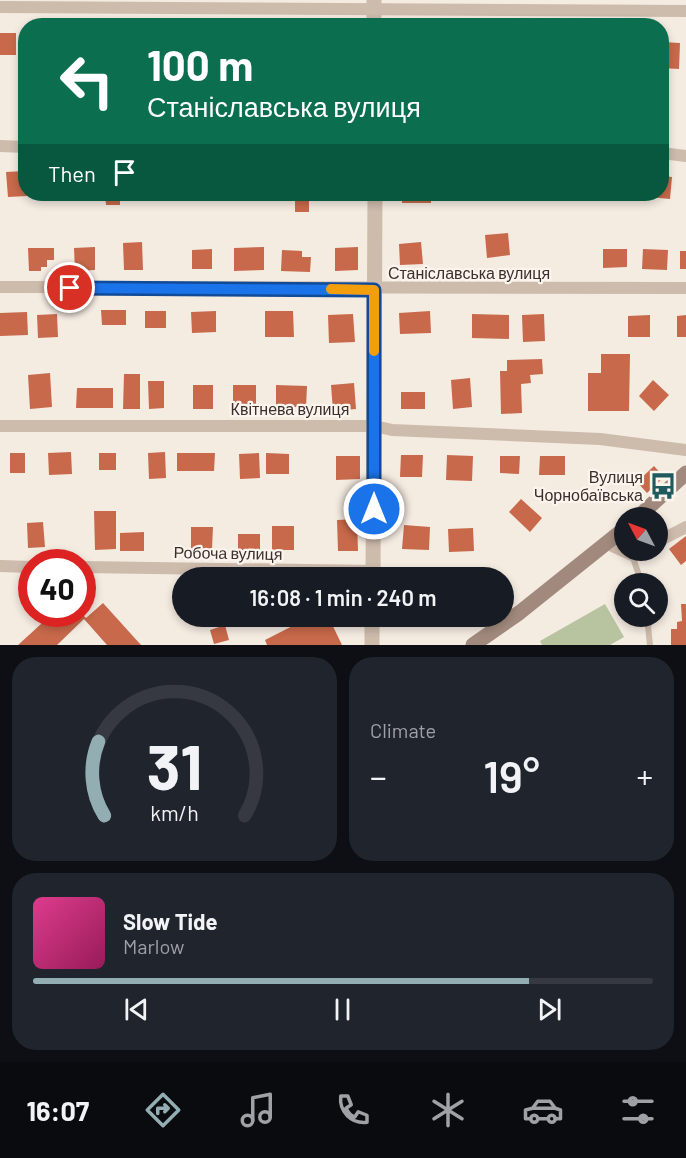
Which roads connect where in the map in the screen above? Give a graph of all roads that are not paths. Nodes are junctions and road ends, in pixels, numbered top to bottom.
1 (374, 4) edge
2 (0, 7) edge
3 (686, 11) edge
4 (0, 146) edge
5 (18, 147) edge
6 (669, 154) edge
7 (686, 156) edge
8 (375, 201) edge
9 (0, 287) edge
10 (686, 288) edge
11 (374, 290) junction
12 (0, 426) edge
13 (375, 426) junction
14 (686, 450) edge
15 (686, 473) edge
16 (649, 507) edge
17 (686, 526) edge
18 (668, 536) edge
19 (614, 538) edge
20 (608, 543) junction
21 (614, 545) edge
22 (0, 566) edge
23 (18, 567) edge
24 (96, 567) edge
25 (373, 567) edge
26 (172, 569) edge
27 (372, 627) edge
28 (649, 627) edge
29 (372, 645) edge
30 (473, 645) edge
31 (650, 645) edge

1 - 2 street
1 - 3 street
4 - 5 street
6 - 7 street
8 - 11 street
9 - 11 street, Станіславська вулиця
10 - 11 street, Станіславська вулиця
11 - 13 street
12 - 13 street, Квітнева вулиця
13 - 14 street, Квітнева вулиця
13 - 25 street
15 - 16 main road
17 - 18 street
19 - 20 main road
20 - 21 street
20 - 30 main road
22 - 23 street
24 - 26 street, Робоча вулиця
27 - 29 street
28 - 31 lane

